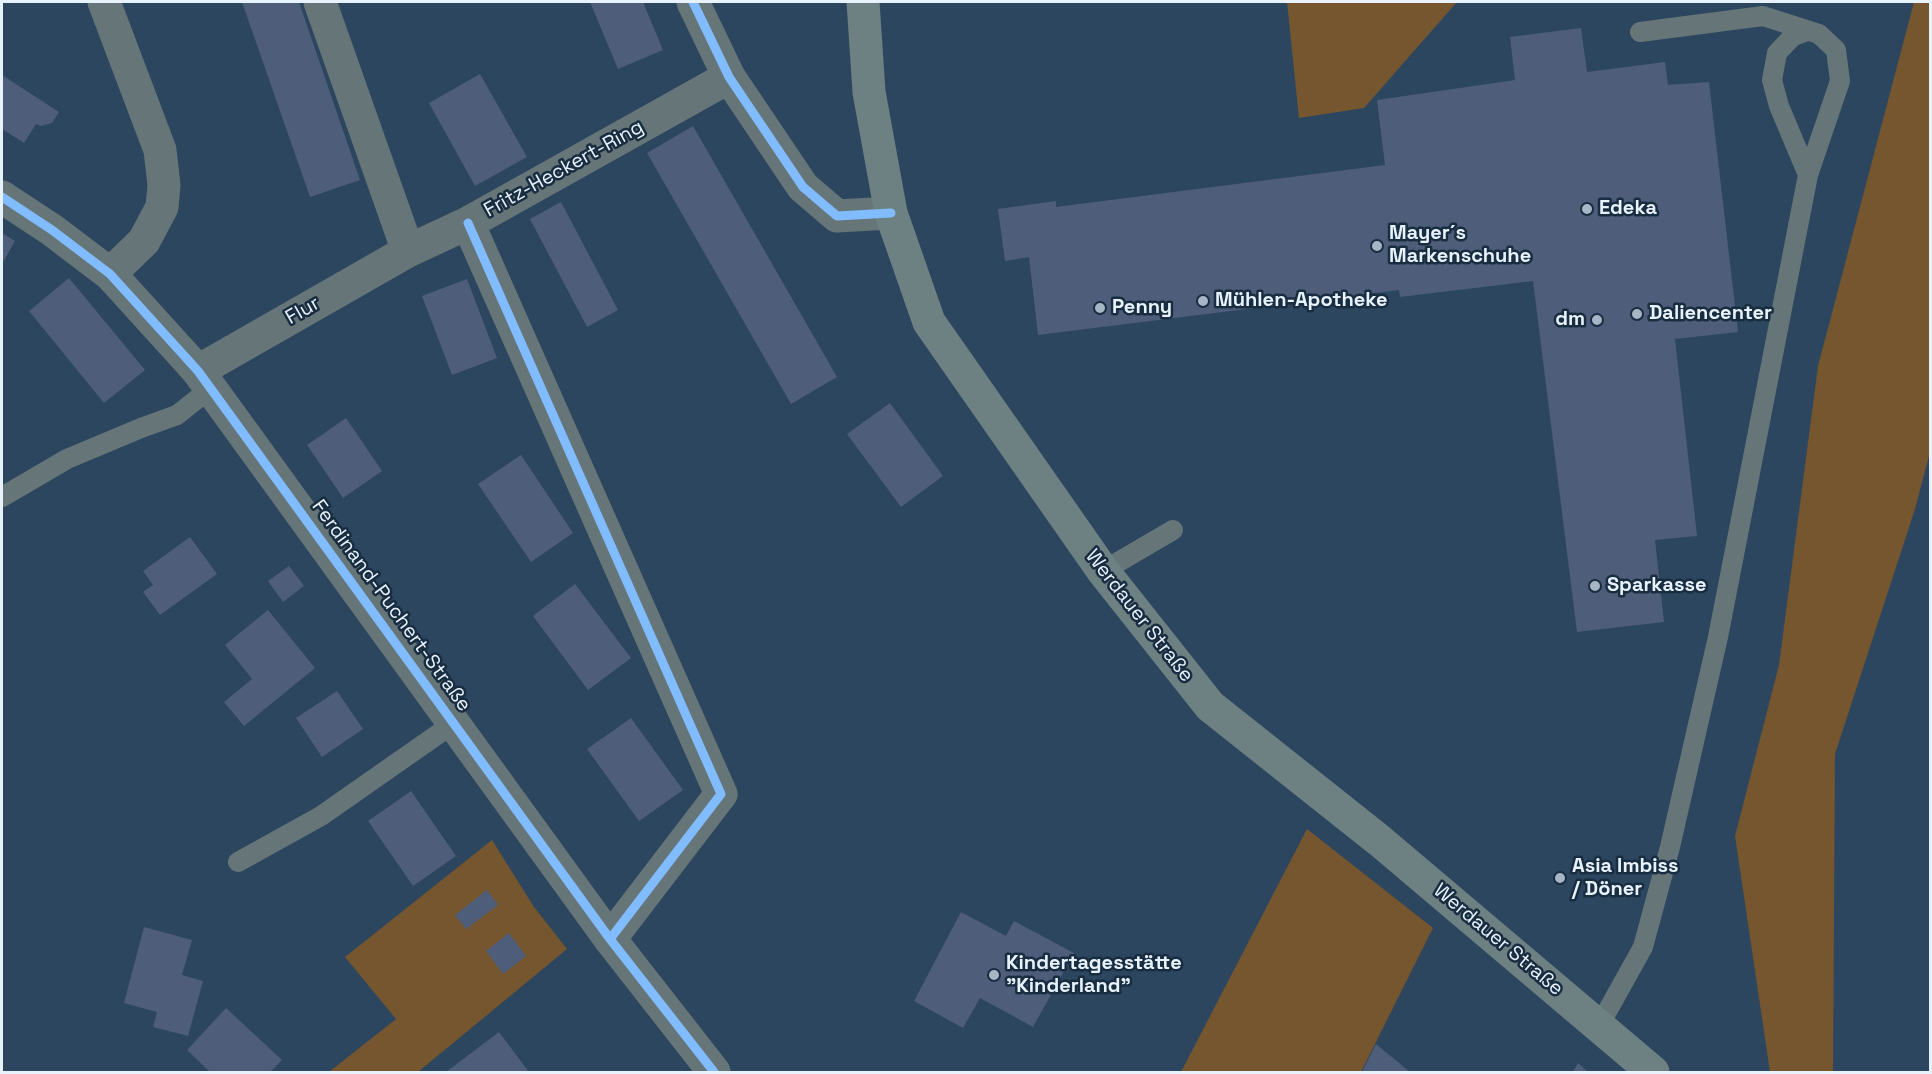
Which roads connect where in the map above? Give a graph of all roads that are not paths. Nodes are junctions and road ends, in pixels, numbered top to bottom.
1 (104, 2) edge
2 (320, 2) edge
3 (693, 2) edge
4 (863, 2) edge
5 (1807, 31) junction
6 (1640, 32) dead end
7 (729, 77) junction
8 (1808, 175) junction
9 (2, 197) edge
10 (891, 213) junction
11 (468, 223) junction
12 (408, 251) junction
13 (110, 274) junction
14 (204, 380) junction
15 (2, 496) edge
16 (1173, 530) dead end
17 (1103, 572) junction
18 (454, 723) junction
19 (238, 862) dead end
20 (610, 939) junction
21 (1599, 1026) junction
22 (714, 1072) edge
23 (1653, 1072) edge

1 - 13 street
2 - 12 street
3 - 7 street
4 - 10 main road, Werdauer Straße
5 - 6 lane
5 - 8 lane
5 - 8 lane
7 - 10 street
7 - 11 street, Fritz-Heckert-Ring
8 - 21 lane
9 - 13 street, Ferdinand-Puchert-Straße
10 - 17 main road, Werdauer Straße
11 - 12 street, Fritz-Heckert-Ring
11 - 20 street
12 - 14 street, Flur
13 - 14 street, Ferdinand-Puchert-Straße
14 - 15 lane
14 - 18 street, Ferdinand-Puchert-Straße
16 - 17 lane
17 - 21 main road, Werdauer Straße
18 - 19 lane
18 - 20 street, Ferdinand-Puchert-Straße
20 - 22 street, Ferdinand-Puchert-Straße
21 - 23 main road, Werdauer Straße

